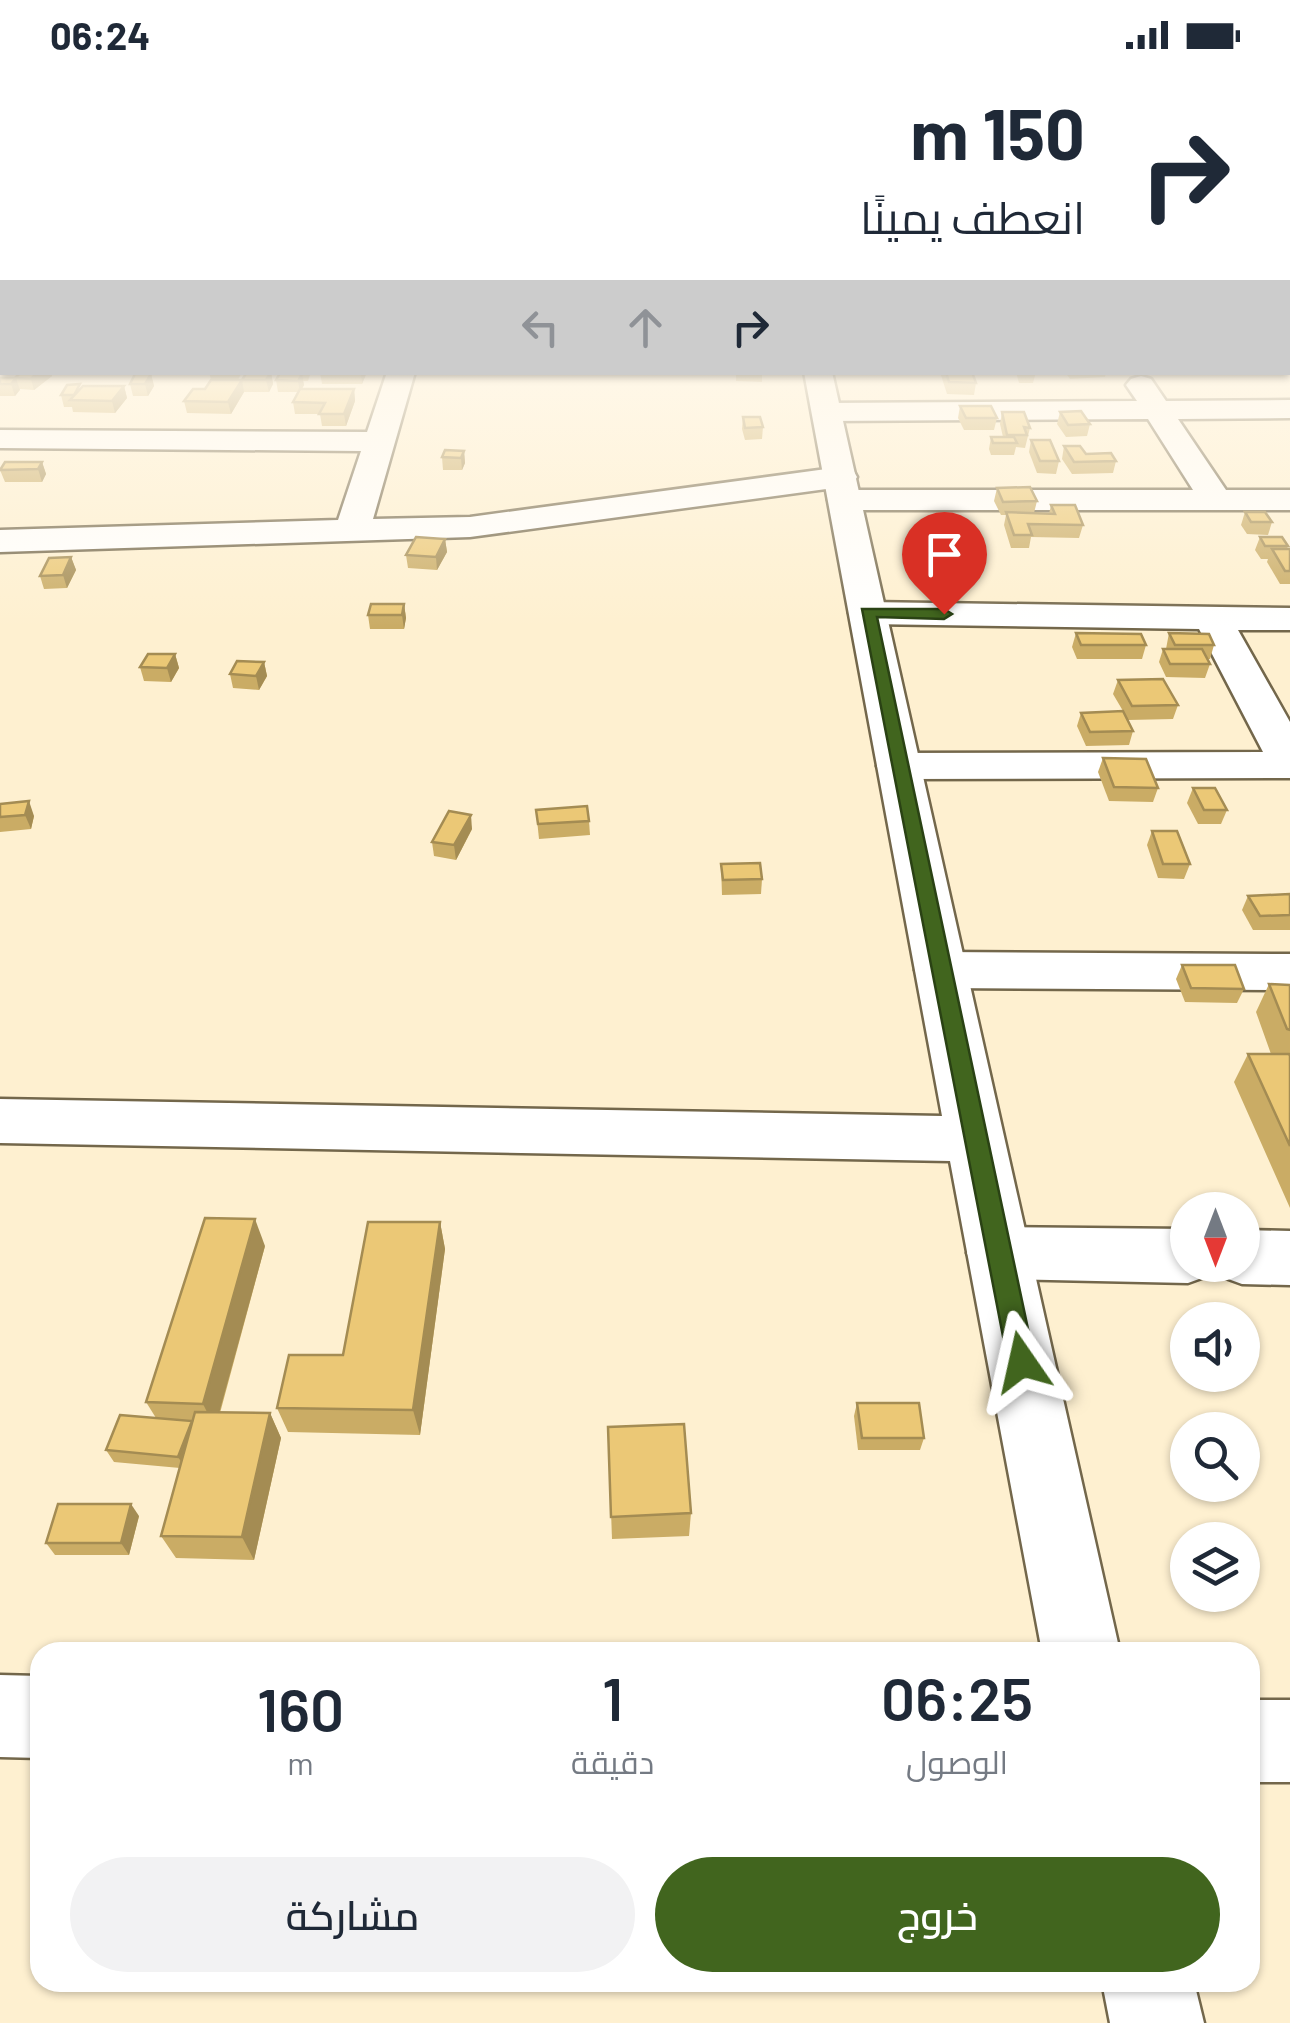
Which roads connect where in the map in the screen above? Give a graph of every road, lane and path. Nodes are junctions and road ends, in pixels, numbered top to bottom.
1 (378, 444) edge
2 (833, 444) edge
3 (1180, 444) edge
4 (843, 489) junction
5 (1216, 500) junction
6 (1290, 500) edge
7 (352, 530) junction
8 (0, 542) edge
9 (868, 612) junction
10 (1212, 618) junction
11 (1290, 619) edge
12 (1290, 763) edge
13 (900, 766) junction
14 (942, 970) junction
15 (1290, 972) edge
16 (0, 1120) edge
17 (974, 1139) junction
18 (999, 1253) junction
19 (1170, 1256) edge
20 (1260, 1257) edge
21 (1290, 1258) edge
22 (1079, 1642) edge
23 (0, 1716) edge
24 (30, 1717) edge
25 (1260, 1741) edge
26 (1290, 1741) edge
27 (1150, 1992) edge
28 (1157, 2023) edge

1 - 7 street
2 - 4 street
3 - 5 street
4 - 5 street
4 - 7 street
4 - 9 street
5 - 6 street
7 - 8 street
9 - 10 street
9 - 13 street
10 - 11 street
10 - 12 street
12 - 13 street
13 - 14 street
14 - 15 street
14 - 17 street
16 - 17 street
17 - 18 street
18 - 19 street
18 - 22 street
20 - 21 street
23 - 24 street
25 - 26 street
27 - 28 street

